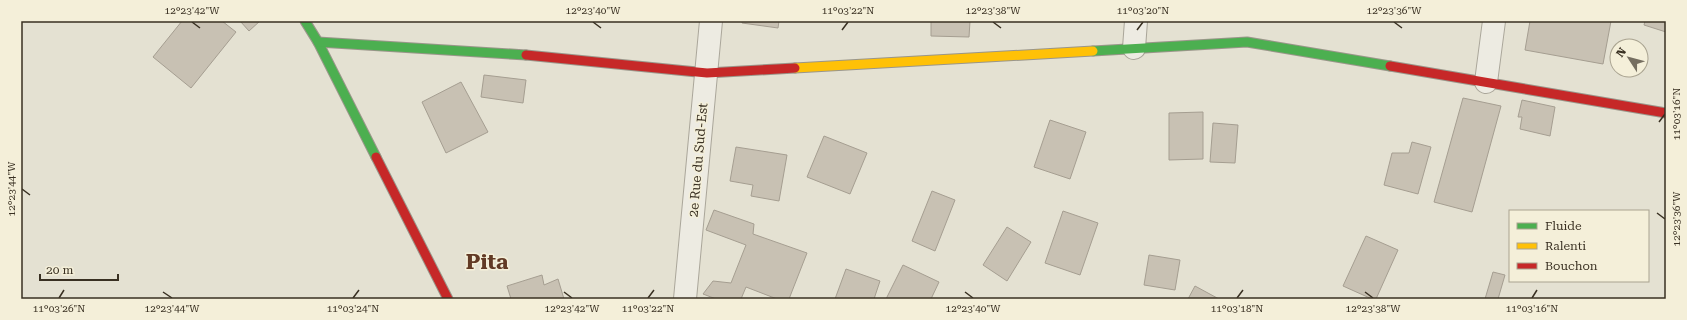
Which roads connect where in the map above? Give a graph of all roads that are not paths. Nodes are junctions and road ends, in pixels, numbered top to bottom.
1 (305, 21) edge
2 (711, 21) edge
3 (1136, 21) edge
4 (1494, 21) edge
5 (318, 42) junction
6 (1134, 48) junction
7 (707, 73) junction
8 (1486, 82) junction
9 (1666, 113) edge
10 (448, 299) edge
11 (685, 299) edge

1 - 5 main road
2 - 7 street, 2e Rue du Sud-Est
3 - 6 street
4 - 8 street
5 - 7 main road
5 - 10 main road
6 - 7 main road
6 - 8 main road
7 - 11 street, 2e Rue du Sud-Est
8 - 9 main road

